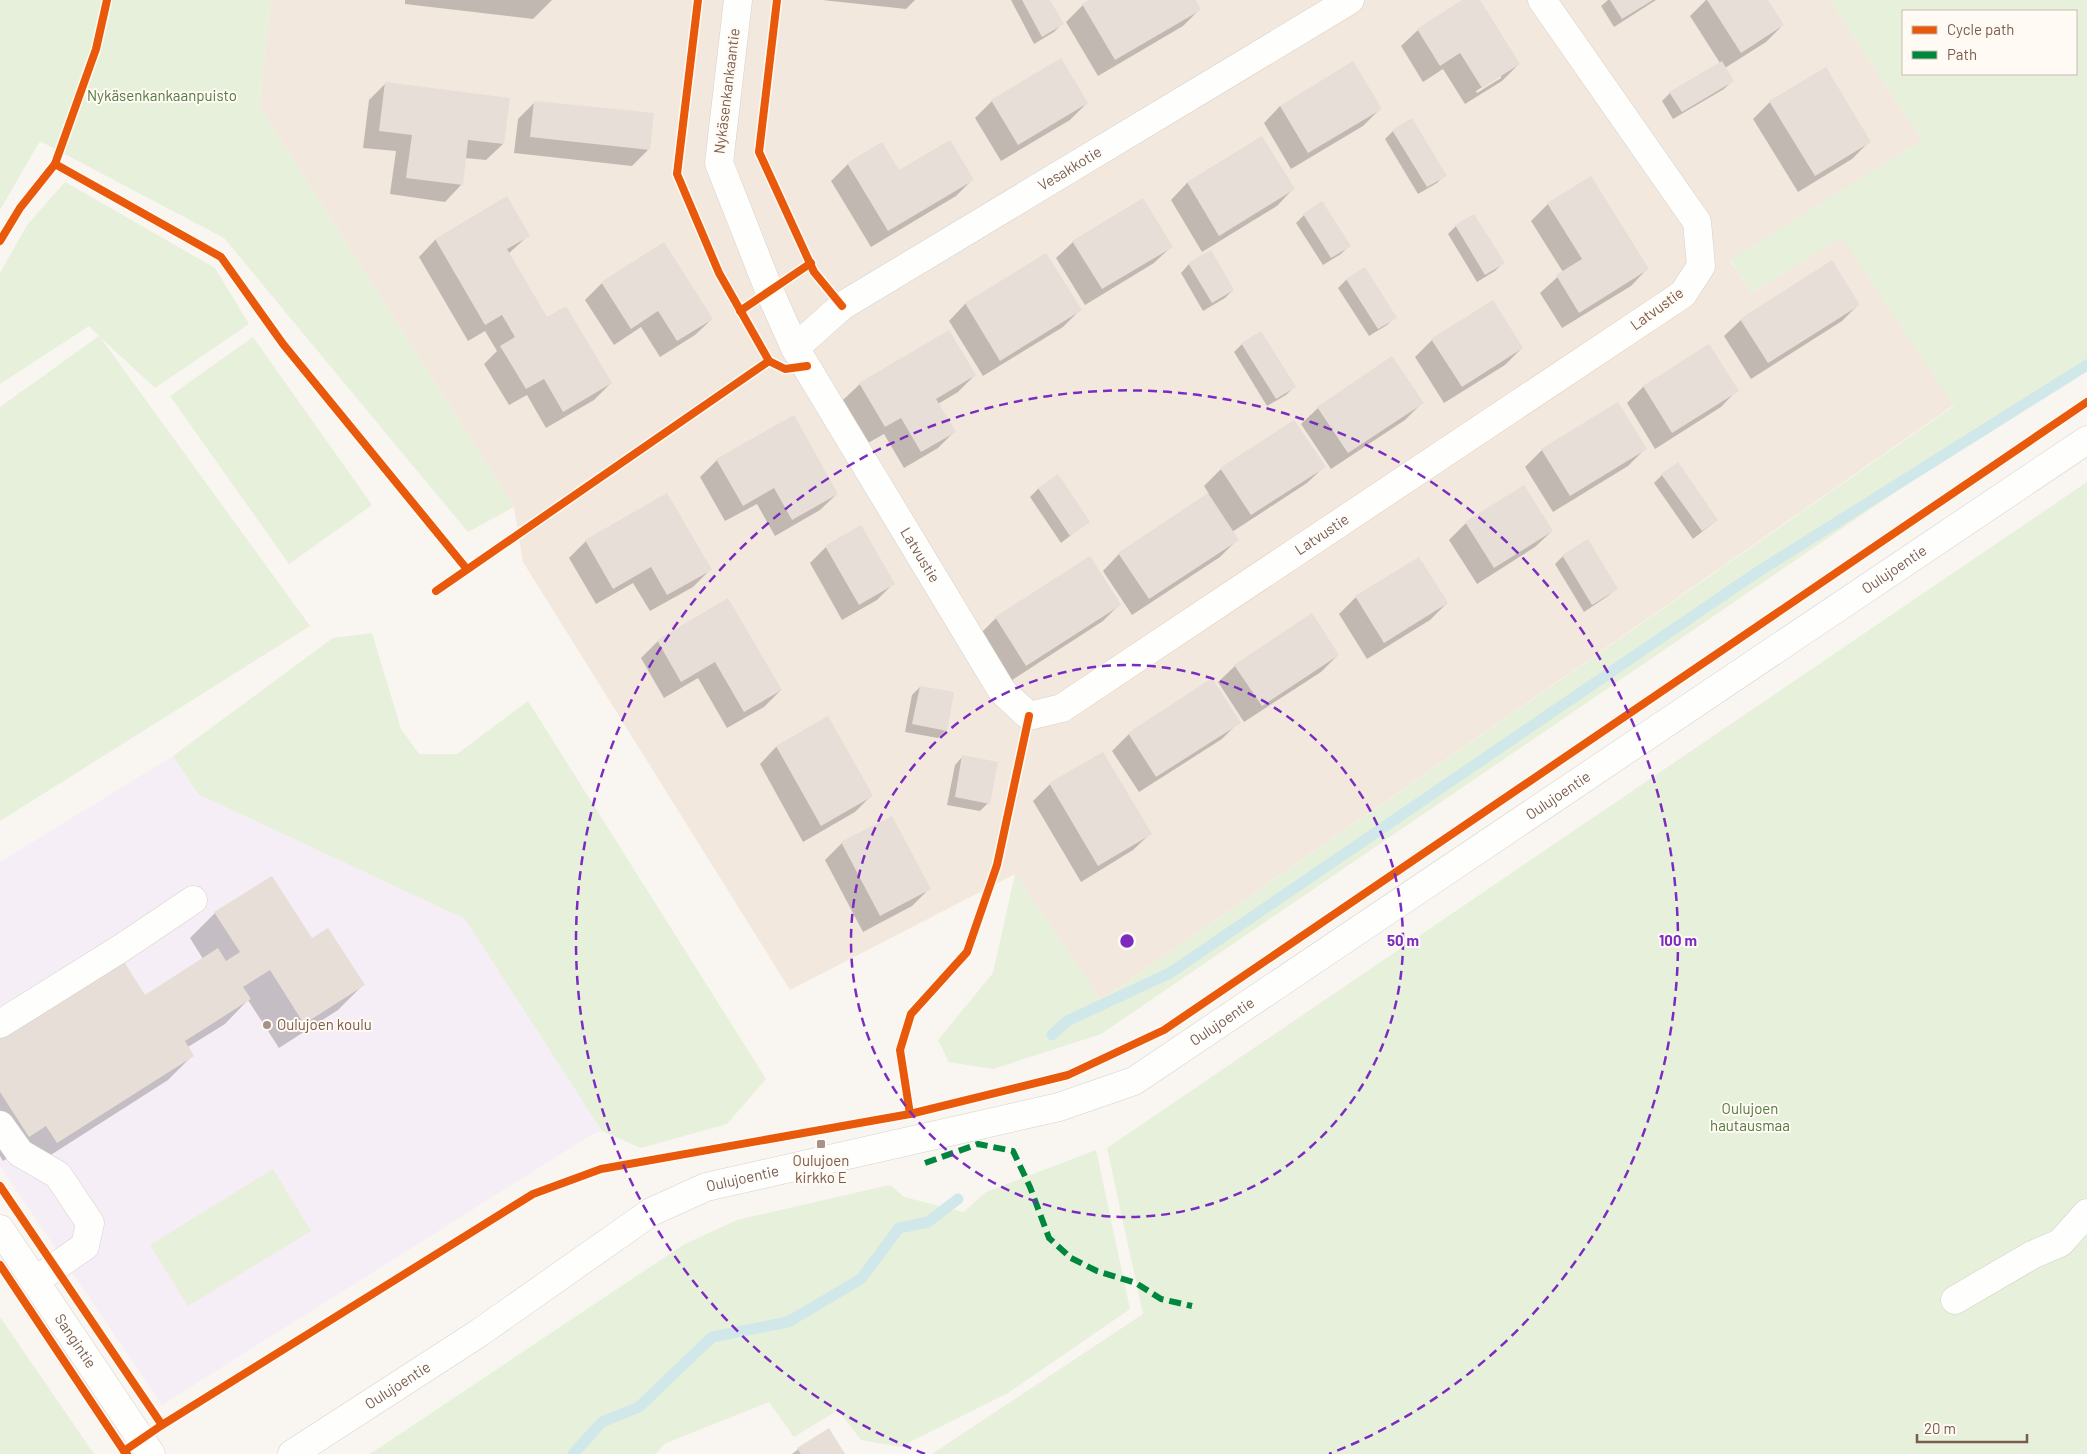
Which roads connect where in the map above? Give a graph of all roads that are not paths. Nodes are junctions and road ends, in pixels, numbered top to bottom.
1 (738, 0) edge
2 (1350, 0) edge
3 (1542, 0) edge
4 (795, 348) junction
5 (2087, 440) edge
6 (193, 900) dead end
7 (0, 1024) edge
8 (0, 1125) edge
9 (2087, 1213) edge
10 (0, 1229) edge
11 (35, 1281) junction
12 (1955, 1300) dead end
13 (151, 1454) edge
14 (292, 1454) edge

1 - 4 street, Nykäsenkankaantie
2 - 4 street, Vesakkotie
3 - 4 street, Latvustie
5 - 14 street, Oulujoentie
6 - 7 street
8 - 11 street
9 - 12 street
10 - 11 street, Sangintie
11 - 13 street, Sangintie

